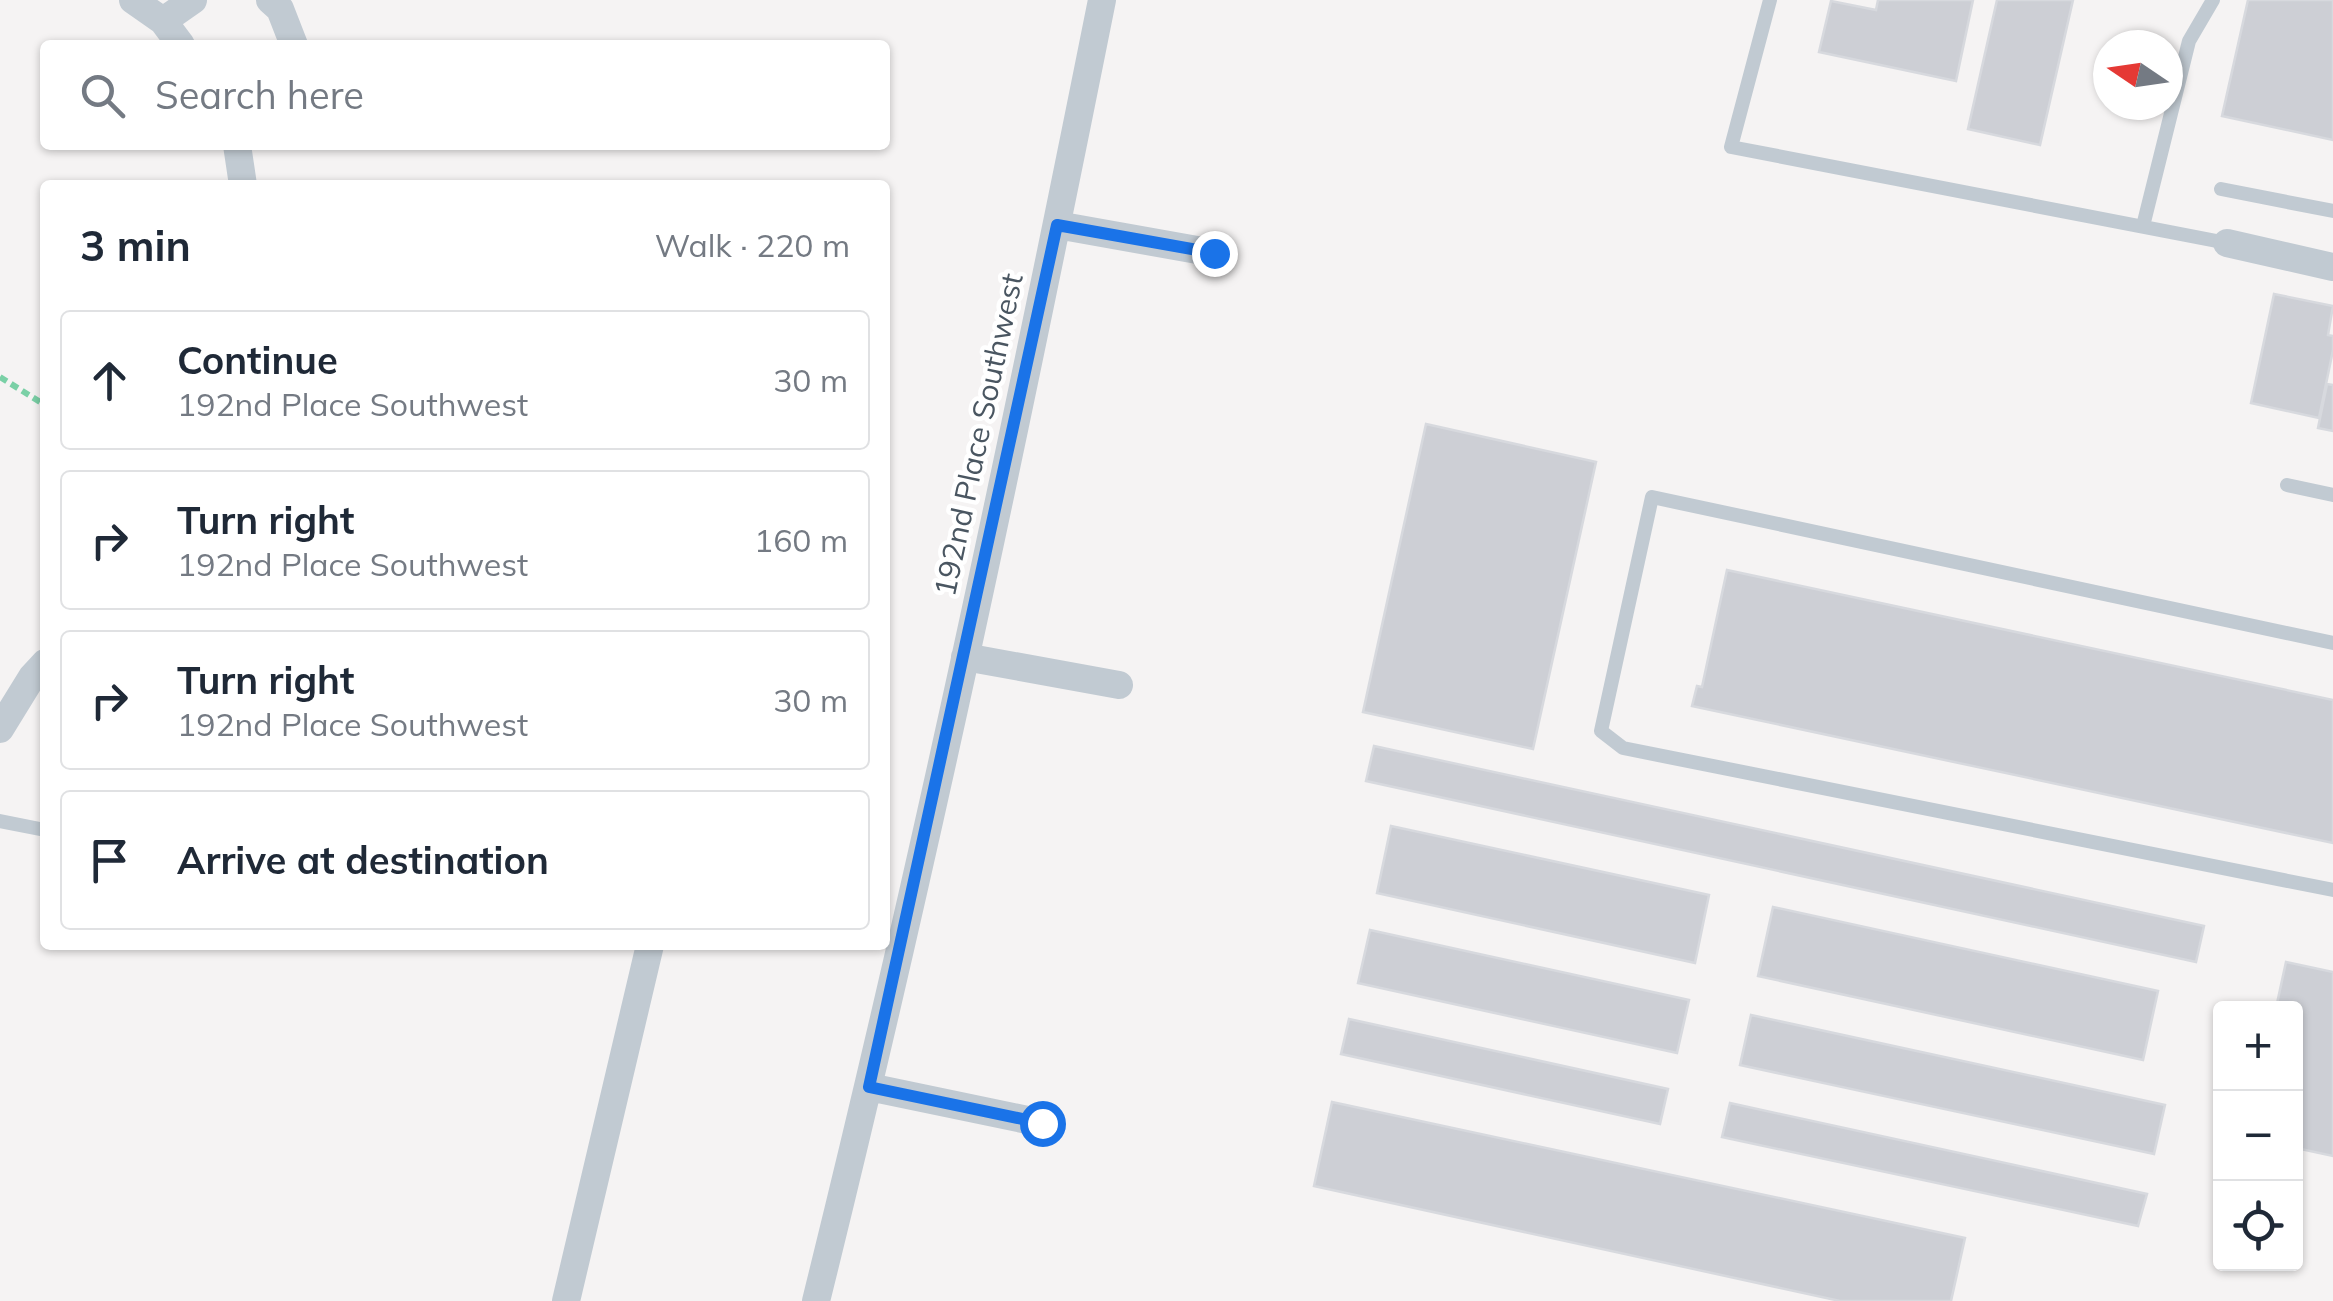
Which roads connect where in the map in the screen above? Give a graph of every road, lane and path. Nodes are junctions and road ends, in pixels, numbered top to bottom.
1 (133, 0) edge
2 (193, 0) edge
3 (270, 0) edge
4 (1102, 0) edge
5 (1770, 0) edge
6 (2213, 0) edge
7 (163, 21) junction
8 (177, 40) edge
9 (292, 40) edge
10 (239, 150) edge
11 (242, 180) edge
12 (2221, 188) dead end
13 (2333, 211) edge
14 (1057, 225) junction
15 (2143, 226) junction
16 (2227, 243) joint
17 (1214, 253) dead end
18 (2333, 267) edge
19 (0, 377) edge
20 (40, 403) edge
21 (2287, 484) dead end
22 (2333, 495) edge
23 (2333, 642) edge
24 (965, 658) junction
25 (40, 669) edge
26 (1119, 685) dead end
27 (0, 729) edge
28 (0, 821) edge
29 (40, 829) edge
30 (2333, 890) edge
31 (649, 950) edge
32 (869, 1087) junction
33 (1042, 1123) dead end
34 (566, 1301) edge
35 (816, 1301) edge

1 - 7 street
2 - 7 street
3 - 9 street
4 - 14 street, 192nd Place Southwest
5 - 15 lane
6 - 15 lane
7 - 8 street
10 - 11 street
12 - 13 lane
14 - 17 street
14 - 24 street, 192nd Place Southwest
15 - 16 lane
16 - 18 street
19 - 20 path
21 - 22 lane
23 - 30 lane
24 - 26 street
24 - 32 street, 192nd Place Southwest
25 - 27 street
28 - 29 lane
31 - 34 street
32 - 33 street
32 - 35 street, 192nd Place Southwest

